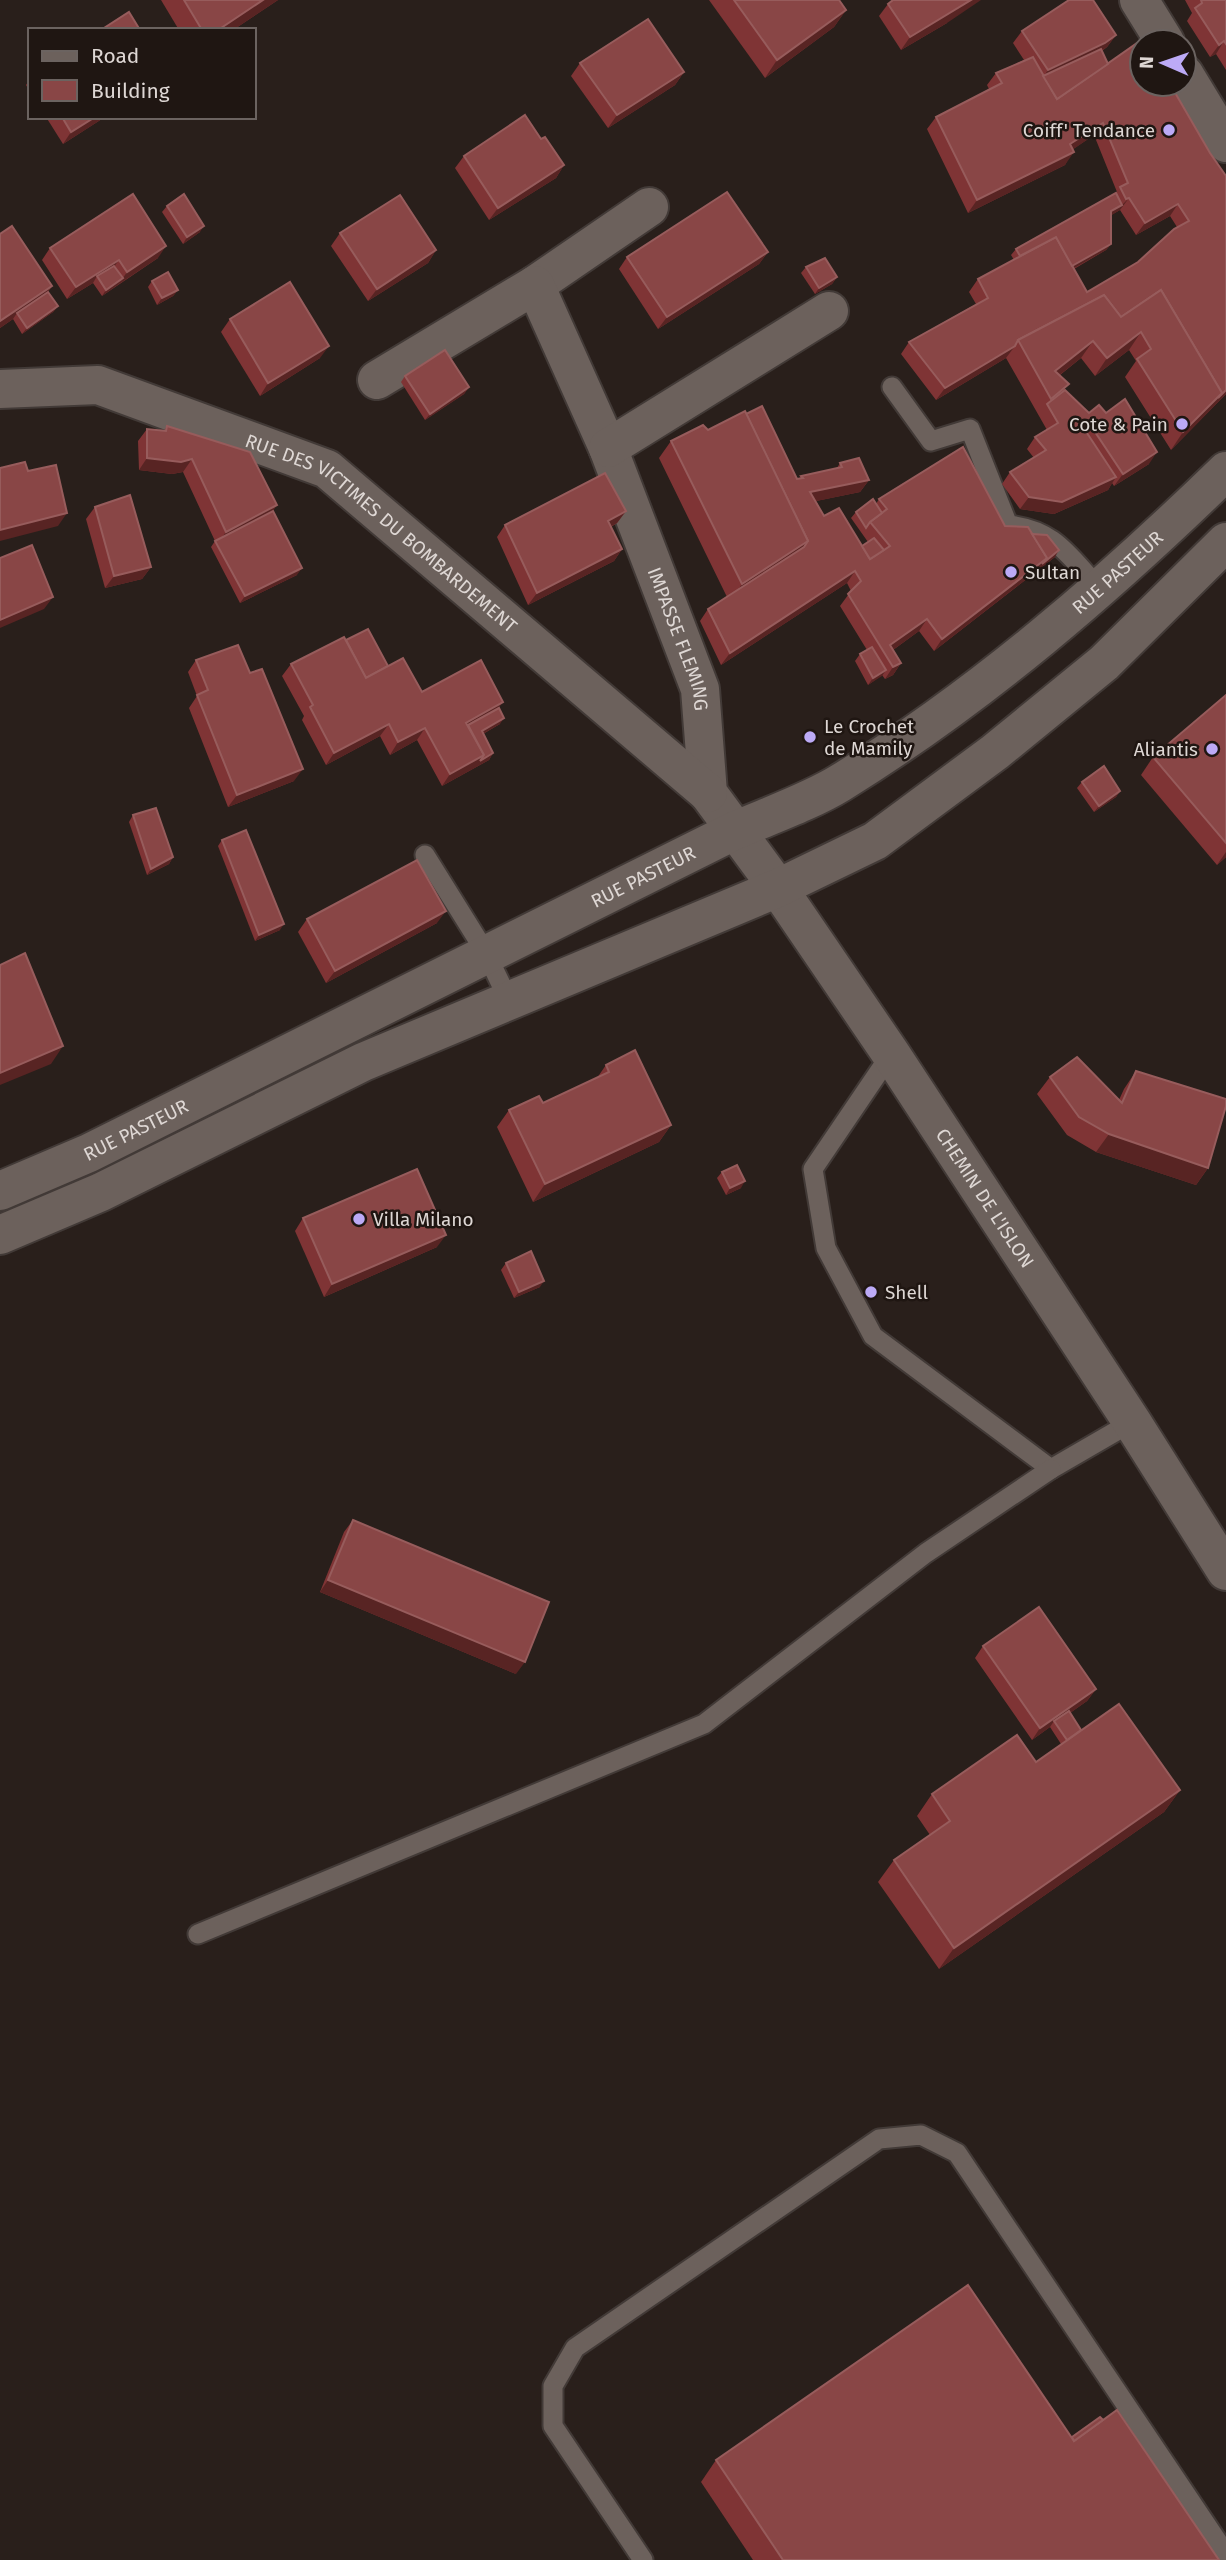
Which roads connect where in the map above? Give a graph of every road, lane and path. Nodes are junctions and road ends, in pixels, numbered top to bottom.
1 (1139, 0) edge
2 (1156, 28) edge
3 (1198, 97) edge
4 (1226, 143) edge
5 (649, 207) dead end
6 (535, 285) junction
7 (829, 311) dead end
8 (377, 380) dead end
9 (892, 387) dead end
10 (0, 389) edge
11 (608, 449) junction
12 (1226, 471) edge
13 (1226, 542) edge
14 (1098, 587) junction
15 (708, 793) junction
16 (734, 831) junction
17 (425, 855) dead end
18 (778, 888) junction
19 (486, 953) junction
20 (509, 1001) junction
21 (891, 1054) junction
22 (0, 1191) edge
23 (0, 1235) edge
24 (1132, 1422) junction
25 (1051, 1469) junction
26 (1226, 1571) edge
27 (198, 1934) dead end
28 (1226, 2554) edge
29 (643, 2560) edge

1 - 2 street
3 - 4 street
5 - 6 street
6 - 8 street
6 - 11 street, IMPASSE FLEMING
7 - 11 street
9 - 14 lane
10 - 15 street, RUE DES VICTIMES DU BOMBARDEMENT
11 - 15 street, IMPASSE FLEMING
12 - 14 street, RUE PASTEUR
13 - 18 street
14 - 16 street, RUE PASTEUR
15 - 16 street, IMPASSE FLEMING
16 - 18 street, CHEMIN DE L'ISLON
16 - 19 street, RUE PASTEUR
17 - 19 lane
18 - 20 street
18 - 21 street, CHEMIN DE L'ISLON
19 - 20 lane
19 - 22 street, RUE PASTEUR
20 - 23 street
21 - 24 street, CHEMIN DE L'ISLON
21 - 25 lane
24 - 25 lane
24 - 26 street, CHEMIN DE L'ISLON
25 - 27 lane
28 - 29 lane

